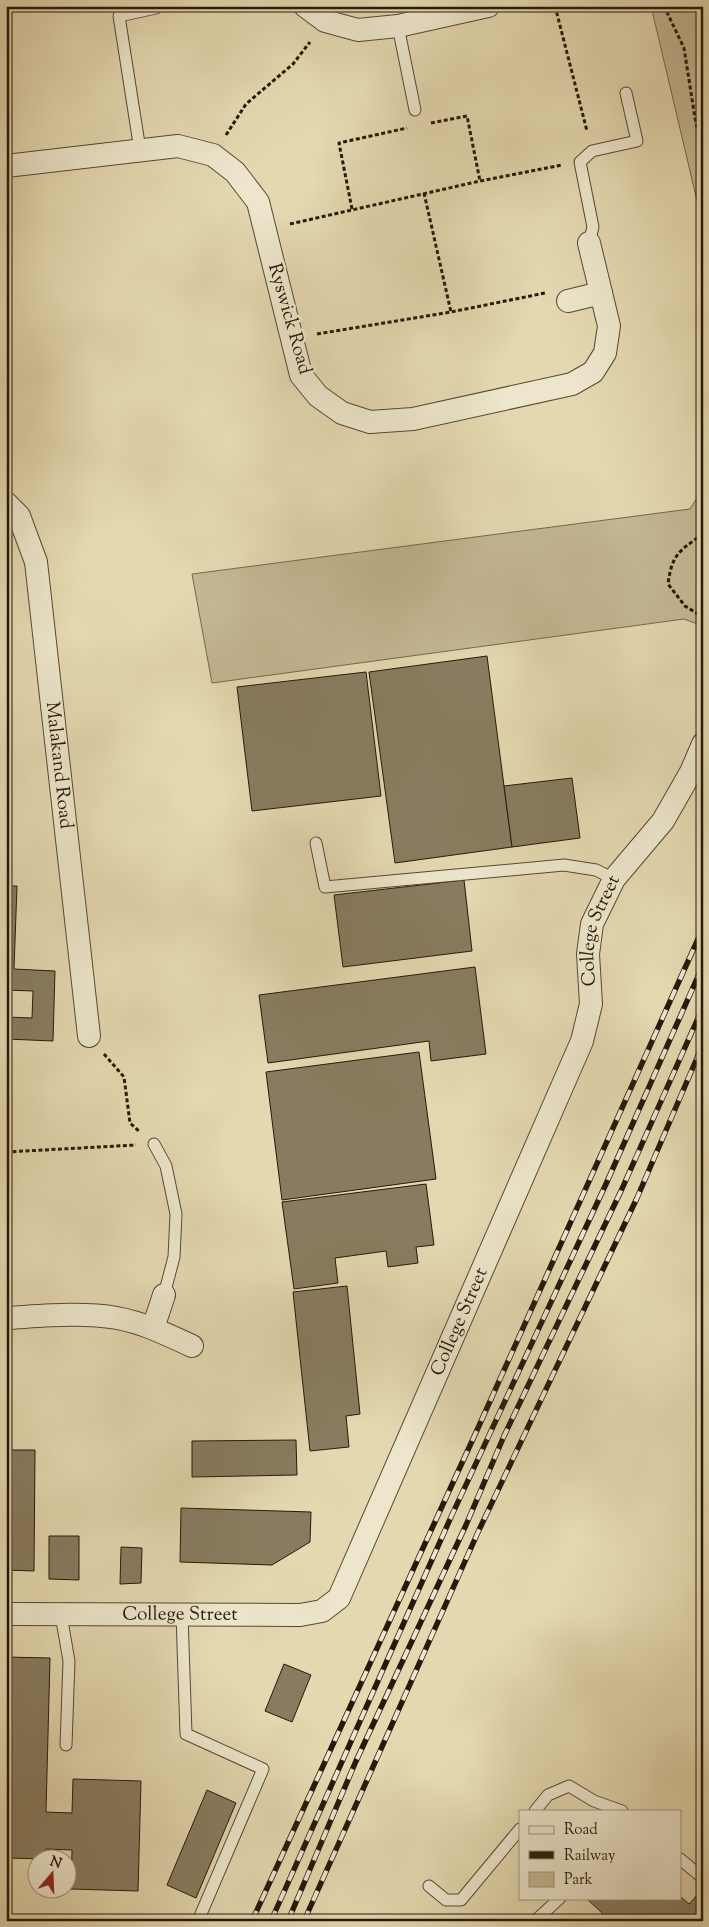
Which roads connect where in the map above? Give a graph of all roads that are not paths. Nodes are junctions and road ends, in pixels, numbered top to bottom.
1 (305, 6) edge
2 (488, 6) edge
3 (156, 8) dead end
4 (446, 11) edge
5 (398, 26) junction
6 (626, 93) dead end
7 (416, 110) dead end
8 (140, 150) junction
9 (6, 166) edge
10 (589, 243) joint
11 (601, 293) junction
12 (568, 302) road end
13 (6, 504) edge
14 (703, 744) edge
15 (316, 843) dead end
16 (614, 880) junction
17 (89, 1036) road end
18 (154, 1144) road end
19 (164, 1295) joint
20 (6, 1318) edge
21 (153, 1328) junction
22 (192, 1346) dead end
23 (6, 1614) edge
24 (62, 1615) junction
25 (182, 1615) junction
26 (66, 1745) dead end
27 (536, 1810) edge
28 (619, 1810) edge
29 (519, 1830) edge
30 (682, 1861) edge
31 (703, 1878) edge
32 (429, 1886) dead end
33 (558, 1900) edge
34 (198, 1921) edge
35 (535, 1921) edge

1 - 5 street
2 - 4 street
3 - 8 lane
4 - 5 street
5 - 7 lane
6 - 10 lane
8 - 9 street, Ryswick Road
8 - 11 street, Ryswick Road
10 - 11 street, Ryswick Road
11 - 12 street
13 - 17 street, Malakand Road
14 - 16 street, College Street
15 - 16 lane
16 - 25 street, College Street
18 - 19 lane
19 - 21 street
20 - 21 street
21 - 22 street
23 - 24 street, College Street
24 - 25 street, College Street
24 - 26 lane
25 - 34 lane
27 - 28 lane
29 - 32 lane
30 - 31 lane
33 - 35 lane

